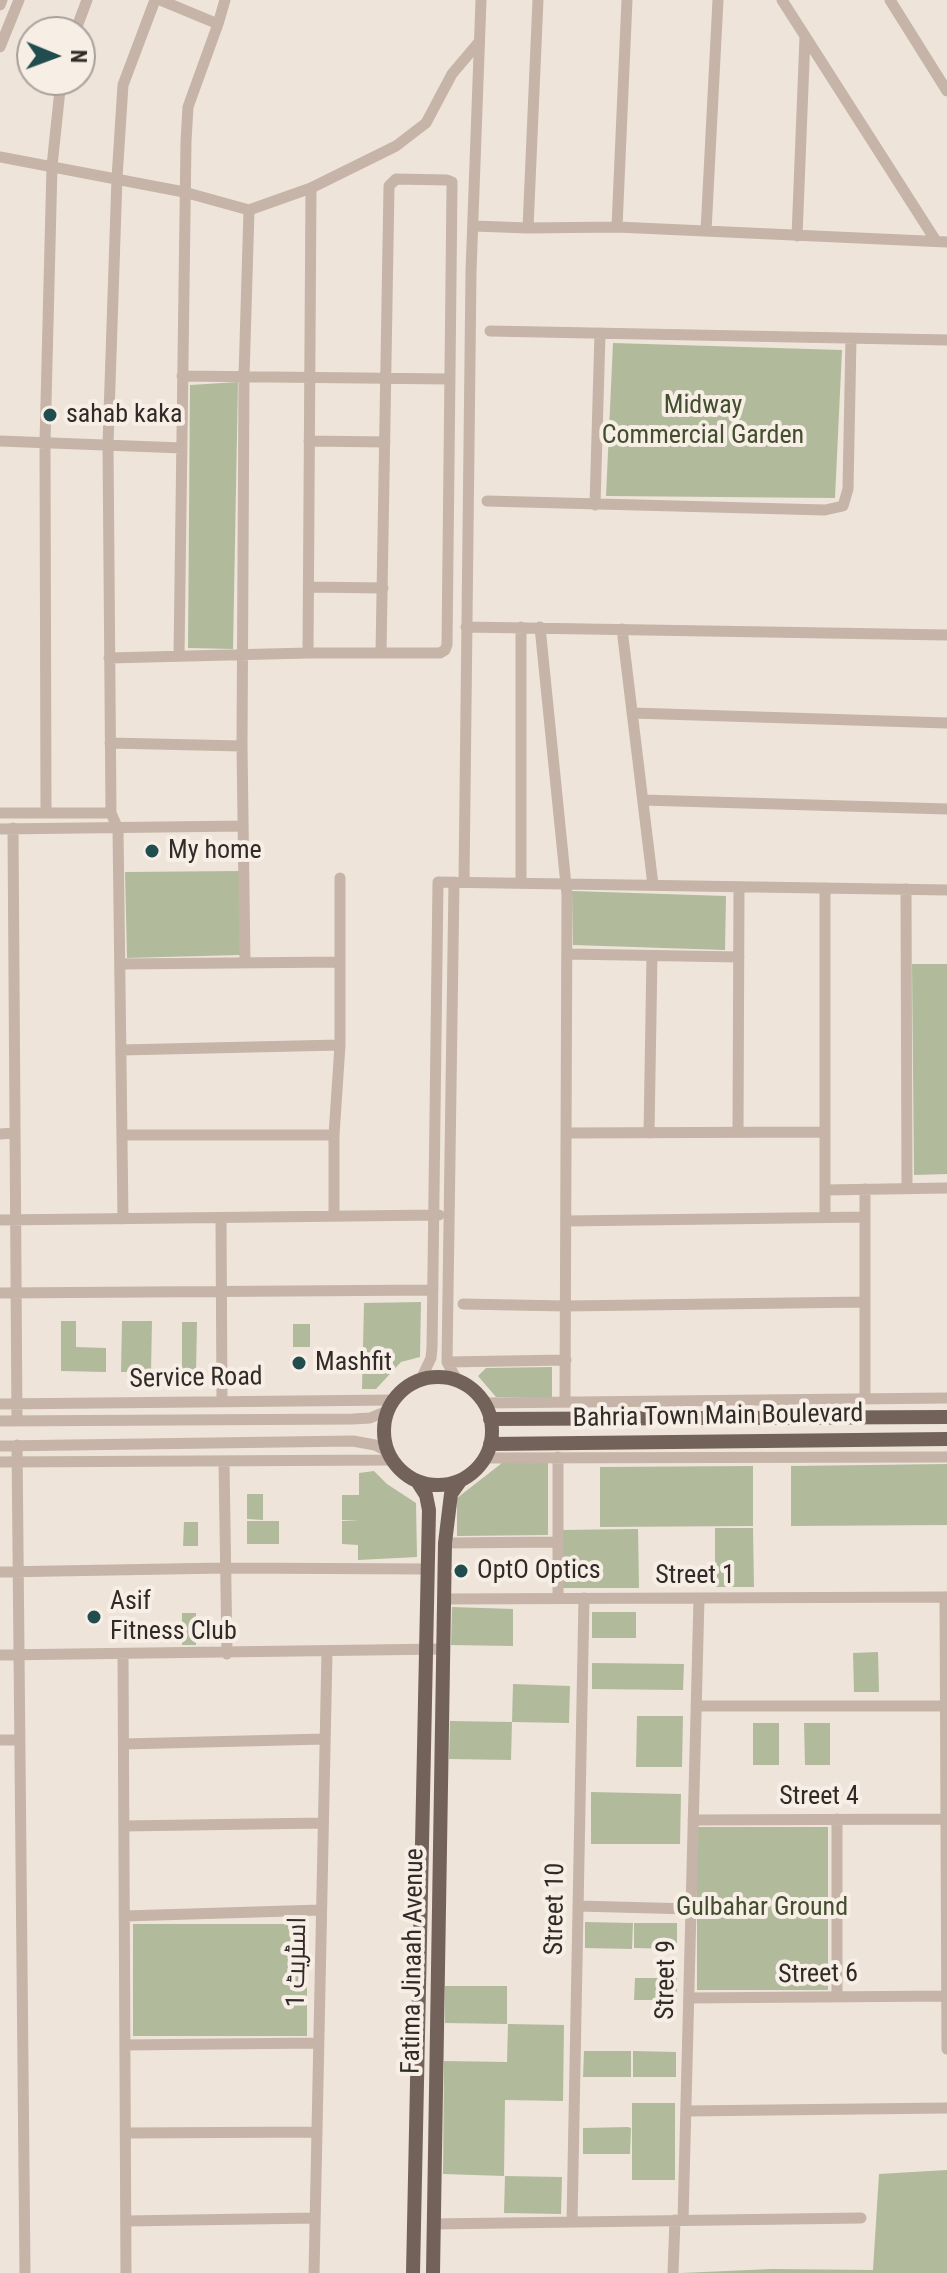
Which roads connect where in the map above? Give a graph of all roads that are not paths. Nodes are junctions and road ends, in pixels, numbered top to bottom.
1 (19, 0) edge
2 (158, 0) edge
3 (225, 0) edge
4 (481, 0) edge
5 (538, 0) edge
6 (627, 0) edge
7 (718, 0) edge
8 (782, 0) edge
9 (890, 0) edge
10 (218, 24) junction
11 (805, 37) junction
12 (479, 42) junction
13 (0, 47) edge
14 (947, 91) edge
15 (59, 96) edge
16 (0, 157) edge
17 (52, 166) junction
18 (117, 178) junction
19 (311, 188) junction
20 (184, 192) junction
21 (249, 210) junction
22 (474, 226) junction
23 (617, 227) junction
24 (528, 228) junction
25 (706, 231) junction
26 (797, 236) junction
27 (941, 242) edge
28 (490, 331) dead end
29 (600, 333) junction
30 (851, 338) junction
31 (947, 340) edge
32 (182, 376) junction
33 (244, 377) junction
34 (309, 378) junction
35 (386, 379) junction
36 (450, 379) junction
37 (0, 441) edge
38 (309, 441) junction
39 (45, 442) junction
40 (385, 442) junction
41 (108, 444) junction
42 (182, 448) junction
43 (487, 501) dead end
44 (595, 505) junction
45 (309, 587) junction
46 (383, 588) junction
47 (466, 627) junction
48 (521, 627) junction
49 (540, 627) junction
50 (622, 629) junction
51 (947, 635) edge
52 (308, 653) junction
53 (381, 653) junction
54 (243, 655) junction
55 (179, 656) junction
56 (109, 658) junction
57 (632, 713) junction
58 (947, 723) edge
59 (110, 743) junction
60 (242, 746) junction
61 (643, 800) junction
62 (947, 809) edge
63 (46, 812) junction
64 (0, 813) edge
65 (111, 813) junction
66 (243, 826) junction
67 (13, 828) junction
68 (0, 829) edge
69 (118, 829) junction
70 (340, 878) dead end
71 (459, 882) junction
72 (521, 883) junction
73 (566, 884) junction
74 (653, 885) junction
75 (739, 887) junction
76 (825, 888) junction
77 (906, 889) junction
78 (947, 890) edge
79 (567, 954) junction
80 (652, 956) junction
81 (739, 957) junction
82 (245, 962) junction
83 (340, 962) junction
84 (120, 964) junction
85 (340, 1045) junction
86 (121, 1050) junction
87 (738, 1132) junction
88 (825, 1132) junction
89 (15, 1133) junction
90 (567, 1133) junction
91 (649, 1133) junction
92 (0, 1134) edge
93 (122, 1135) junction
94 (334, 1135) junction
95 (907, 1188) junction
96 (947, 1188) edge
97 (865, 1189) junction
98 (825, 1190) junction
99 (449, 1214) junction
100 (334, 1216) junction
101 (434, 1216) junction
102 (825, 1217) junction
103 (865, 1217) junction
104 (221, 1218) junction
105 (123, 1219) junction
106 (0, 1220) edge
107 (15, 1220) junction
108 (566, 1221) junction
109 (433, 1290) junction
110 (221, 1292) junction
111 (0, 1293) edge
112 (16, 1293) junction
113 (865, 1302) junction
114 (463, 1304) dead end
115 (566, 1306) junction
116 (566, 1360) junction
117 (447, 1362) junction
118 (421, 1379) junction
119 (457, 1380) junction
120 (947, 1398) edge
121 (865, 1399) junction
122 (222, 1401) junction
123 (565, 1401) junction
124 (484, 1403) junction
125 (0, 1404) edge
126 (17, 1404) junction
127 (390, 1406) junction
128 (947, 1417) edge
129 (490, 1419) junction
130 (0, 1421) edge
131 (17, 1421) junction
132 (947, 1439) edge
133 (17, 1445) junction
134 (0, 1446) edge
135 (487, 1451) junction
136 (390, 1456) junction
137 (558, 1457) junction
138 (947, 1457) edge
139 (224, 1461) junction
140 (0, 1462) edge
141 (17, 1462) junction
142 (461, 1480) junction
143 (417, 1481) junction
144 (558, 1542) junction
145 (445, 1543) junction
146 (224, 1568) junction
147 (428, 1569) junction
148 (0, 1572) edge
149 (18, 1572) junction
150 (946, 1597) edge
151 (558, 1598) junction
152 (584, 1598) junction
153 (699, 1598) junction
154 (444, 1599) junction
155 (443, 1649) junction
156 (427, 1650) junction
157 (327, 1652) junction
158 (123, 1654) junction
159 (227, 1654) junction
160 (0, 1655) edge
161 (18, 1655) junction
162 (696, 1706) junction
163 (945, 1706) edge
164 (325, 1739) junction
165 (0, 1740) edge
166 (19, 1740) junction
167 (124, 1744) junction
168 (837, 1819) junction
169 (946, 1819) edge
170 (693, 1820) junction
171 (323, 1823) junction
172 (124, 1826) junction
173 (578, 1906) junction
174 (691, 1909) junction
175 (321, 1910) junction
176 (125, 1916) junction
177 (947, 1996) edge
178 (837, 1997) junction
179 (689, 1998) junction
180 (318, 2043) junction
181 (125, 2045) junction
182 (947, 2049) edge
183 (947, 2108) edge
184 (686, 2111) junction
185 (316, 2132) junction
186 (126, 2133) junction
187 (314, 2218) junction
188 (861, 2218) dead end
189 (679, 2220) junction
190 (126, 2221) junction
191 (572, 2222) junction
192 (434, 2224) junction
193 (25, 2273) edge
194 (126, 2273) edge
195 (314, 2273) edge
196 (413, 2273) edge
197 (433, 2273) edge
198 (673, 2273) edge

1 - 13 street
2 - 10 street
2 - 18 street
3 - 10 street
4 - 12 street
5 - 24 street
6 - 23 street
7 - 25 street
8 - 11 street
9 - 14 street
10 - 20 street
11 - 26 street
11 - 27 street
12 - 19 street
12 - 22 street
15 - 17 street
16 - 17 street
17 - 18 street
17 - 39 street
18 - 20 street
18 - 41 street
19 - 21 street
19 - 34 street
20 - 21 street
20 - 32 street
21 - 33 street
22 - 24 street
22 - 47 street
23 - 24 street
23 - 25 street
25 - 26 street
26 - 27 street
28 - 29 street
29 - 30 street
29 - 44 street
30 - 31 street
30 - 44 street
32 - 33 street
32 - 42 street
33 - 34 street
33 - 54 street
34 - 35 street
34 - 38 street
35 - 36 street
35 - 36 street
35 - 40 street
36 - 53 street
37 - 39 street
38 - 40 street
38 - 45 street
39 - 41 street
39 - 63 street
40 - 46 street
41 - 42 street
41 - 56 street
42 - 55 street
43 - 44 street
45 - 46 street
45 - 52 street
46 - 53 street
47 - 48 street
47 - 71 street
48 - 49 street
48 - 72 street
49 - 50 street
49 - 73 street
50 - 51 street
50 - 57 street
52 - 53 street
52 - 54 street
54 - 55 street
54 - 60 street
55 - 56 street
56 - 59 street
57 - 58 street
57 - 61 street
59 - 60 street
59 - 65 street
60 - 66 street
61 - 62 street
61 - 74 street
63 - 64 street
63 - 65 street
65 - 69 street
66 - 69 street
66 - 82 street
67 - 68 street
67 - 69 street
67 - 89 street
69 - 84 street
70 - 83 street
71 - 72 street
71 - 99 street
71 - 101 street
72 - 73 street
73 - 74 street
73 - 79 street
74 - 75 street
75 - 76 street
75 - 81 street
76 - 77 street
76 - 88 street
77 - 78 street
77 - 95 street
79 - 80 street
79 - 90 street
80 - 81 street
80 - 91 street
81 - 87 street
82 - 83 street
82 - 84 street
83 - 85 street
84 - 86 street
85 - 86 street
85 - 94 street
86 - 93 street
87 - 88 street
87 - 91 street
88 - 98 street
89 - 92 street
89 - 107 street
90 - 91 street
90 - 108 street
93 - 94 street
93 - 105 street
94 - 100 street
95 - 96 street
95 - 97 street
97 - 98 street
97 - 103 street
98 - 102 street
99 - 101 street
99 - 117 street
100 - 101 street
100 - 104 street
101 - 109 street
102 - 103 street
102 - 108 street
103 - 113 street
104 - 105 street
104 - 110 street
105 - 107 street
106 - 107 street
107 - 112 street
108 - 115 street
109 - 110 street
109 - 118 street
110 - 112 street
110 - 122 street
111 - 112 street
112 - 126 street
113 - 115 street
113 - 121 street
114 - 115 street
115 - 116 street
116 - 117 street
116 - 123 street
117 - 119 street
118 - 119 main road
118 - 127 main road
119 - 124 main road
120 - 121 street
121 - 123 street
122 - 126 street, Service Road
122 - 127 street, Service Road
123 - 124 street
124 - 129 main road
125 - 126 street, Service Road
126 - 131 street
127 - 131 street
127 - 136 main road
128 - 129 main road, Bahria Town Main Boulevard
129 - 135 main road
130 - 131 street
132 - 135 main road, Bahria Town Main Boulevard
133 - 134 street
133 - 136 street
133 - 141 street
135 - 137 street
135 - 142 main road
136 - 139 street
136 - 143 main road
137 - 138 street
137 - 144 street
139 - 141 street
139 - 146 street
140 - 141 street
141 - 149 street
142 - 143 main road
142 - 145 main road, Fatima Jinaah Avenue
143 - 147 main road, Fatima Jinaah Avenue
144 - 145 street
144 - 151 street
145 - 154 main road, Fatima Jinaah Avenue
146 - 147 street
146 - 149 street
146 - 159 street
147 - 156 main road, Fatima Jinaah Avenue
148 - 149 street
149 - 161 street
150 - 153 street, Street 1
150 - 163 street
151 - 152 street, Street 1
151 - 154 street, Street 1
152 - 153 street, Street 1
152 - 173 street, Street 10
153 - 162 street, Street 9
154 - 155 main road, Fatima Jinaah Avenue
155 - 156 street
155 - 192 main road, Fatima Jinaah Avenue
156 - 157 street
156 - 196 main road, Fatima Jinaah Avenue
157 - 159 street
157 - 164 street, اسٹریٹ 1
158 - 159 street
158 - 161 street
158 - 167 street
160 - 161 street
161 - 166 street
162 - 163 street
162 - 170 street, Street 9
163 - 169 street
164 - 167 street
164 - 171 street, اسٹریٹ 1
165 - 166 street
166 - 193 street
167 - 172 street
168 - 169 street, Street 4
168 - 170 street, Street 4
168 - 178 street
169 - 177 street
170 - 174 street, Street 9
171 - 172 street
171 - 175 street, اسٹریٹ 1
172 - 176 street
173 - 174 street
173 - 191 street, Street 10
174 - 179 street, Street 9
175 - 176 street
175 - 180 street, اسٹریٹ 1
176 - 181 street
177 - 178 street, Street 6
177 - 182 street
178 - 179 street, Street 6
179 - 184 street, Street 9
180 - 181 street
180 - 185 street, اسٹریٹ 1
181 - 186 street
183 - 184 street
184 - 189 street, Street 9
185 - 186 street
185 - 187 street, اسٹریٹ 1
186 - 190 street
187 - 190 street
187 - 195 street, اسٹریٹ 1
188 - 189 street
189 - 191 street
189 - 198 street, Street 9
190 - 194 street
191 - 192 street
192 - 197 main road, Fatima Jinaah Avenue

